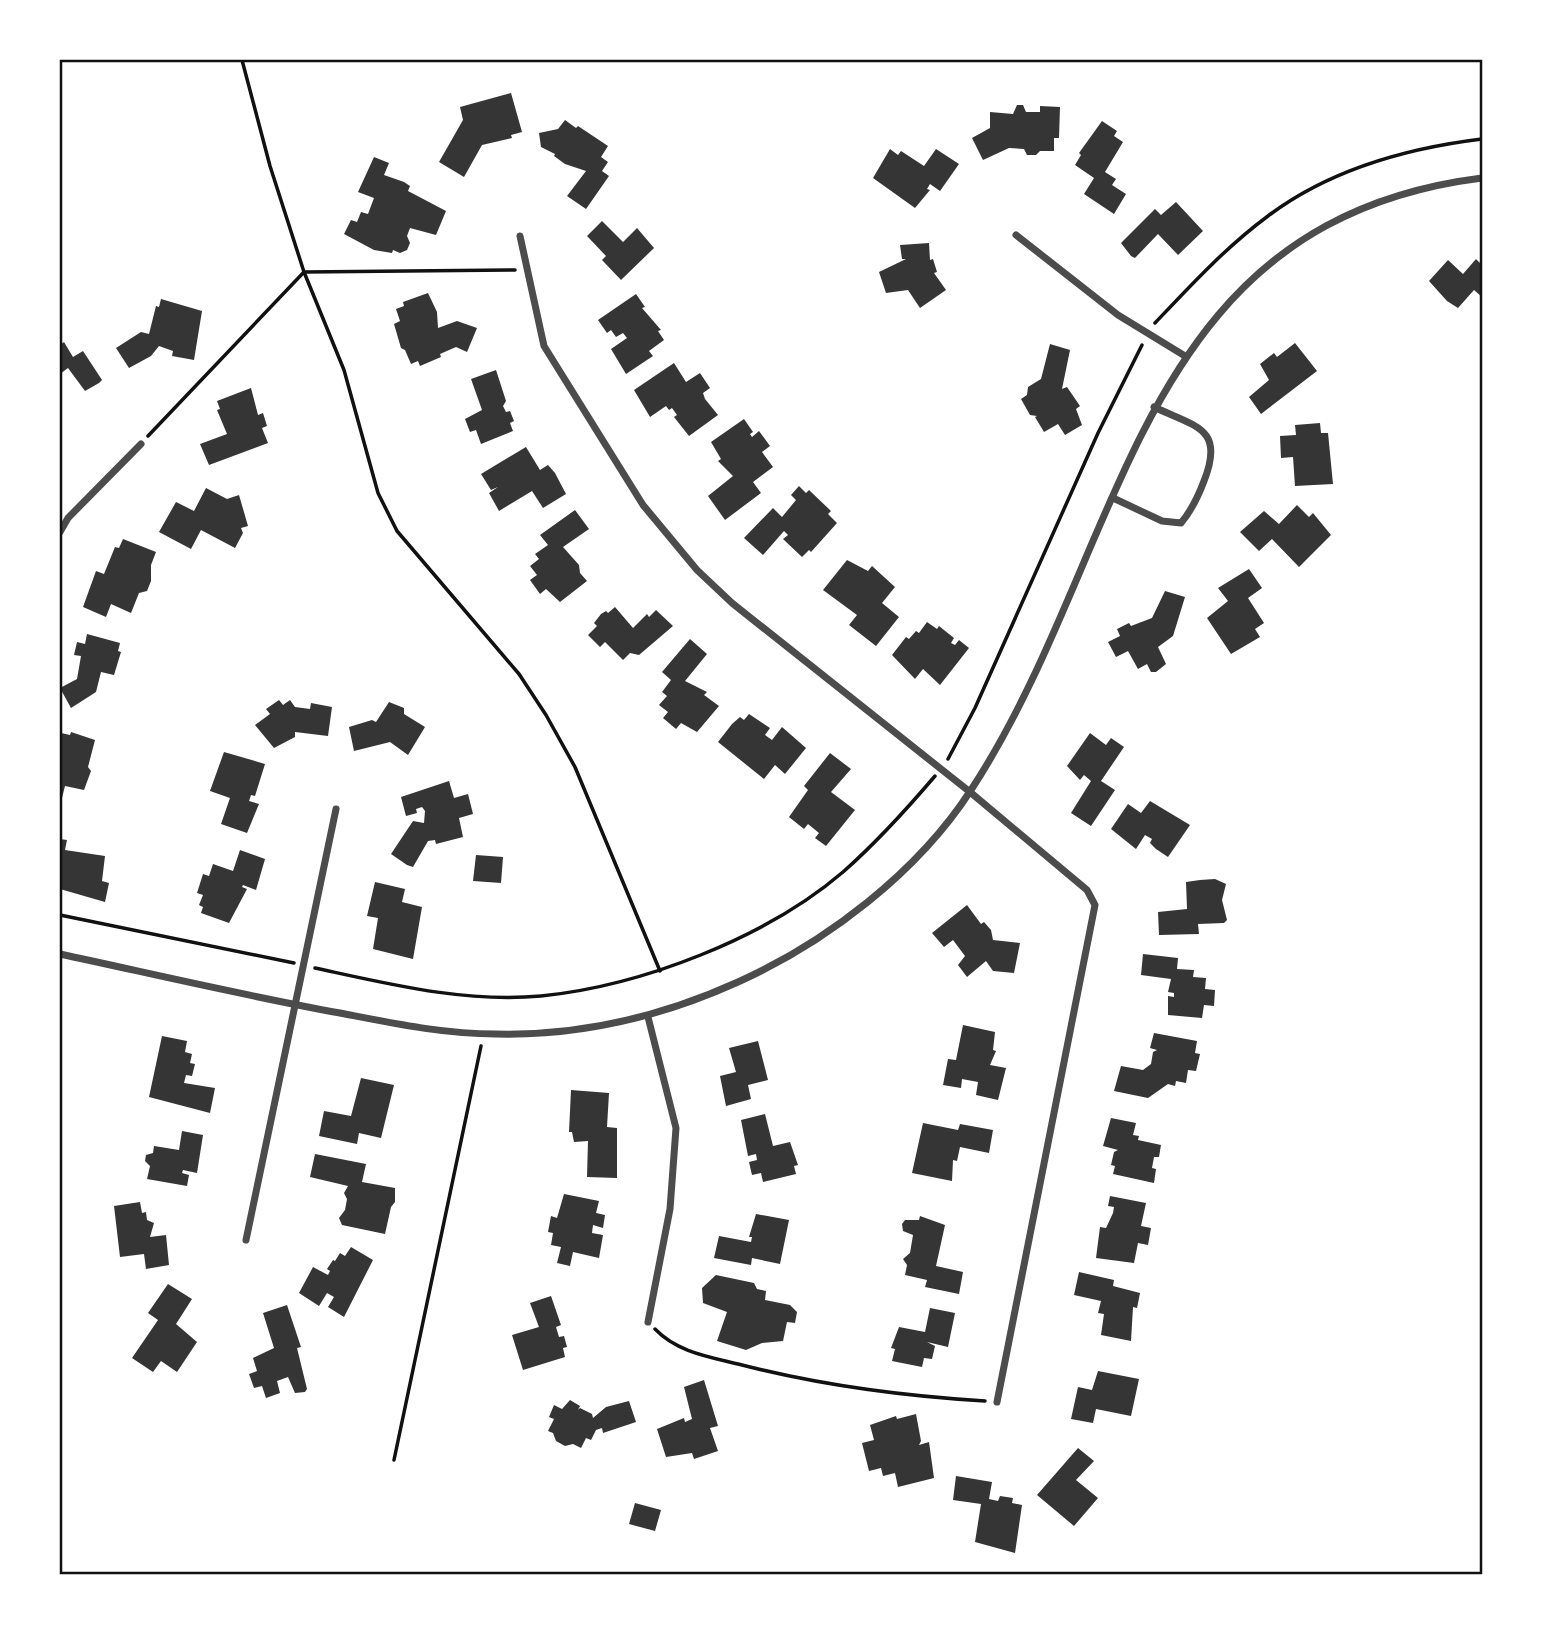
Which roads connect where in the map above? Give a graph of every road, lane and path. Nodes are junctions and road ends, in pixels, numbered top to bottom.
1 (242, 60) edge
2 (1482, 139) edge
3 (1482, 178) edge
4 (1016, 235) dead end
5 (520, 236) dead end
6 (527, 270) junction
7 (304, 272) junction
8 (1151, 326) dead end
9 (1140, 349) dead end
10 (1185, 356) junction
11 (1154, 407) junction
12 (141, 444) joint
13 (1113, 498) junction
14 (60, 532) edge
15 (949, 758) dead end
16 (933, 779) dead end
17 (970, 792) junction
18 (336, 809) dead end
19 (60, 915) edge
20 (60, 954) edge
21 (287, 962) dead end
22 (311, 967) dead end
23 (660, 971) junction
24 (295, 1005) junction
25 (648, 1017) junction
26 (484, 1034) junction
27 (246, 1240) dead end
28 (648, 1322) joint
29 (998, 1402) joint
30 (394, 1460) dead end

1 - 7 path
2 - 8 path
3 - 10 street
4 - 10 street
5 - 6 street
6 - 7 path
6 - 17 street
7 - 12 path
7 - 23 path
9 - 15 path
10 - 11 street
11 - 13 street
11 - 13 street
12 - 14 street
13 - 17 street
16 - 23 path
17 - 25 street
17 - 29 street
18 - 24 street
19 - 21 path
20 - 24 street
22 - 23 path
24 - 26 street
24 - 27 street
25 - 26 street
25 - 28 street
26 - 30 path
28 - 29 path

